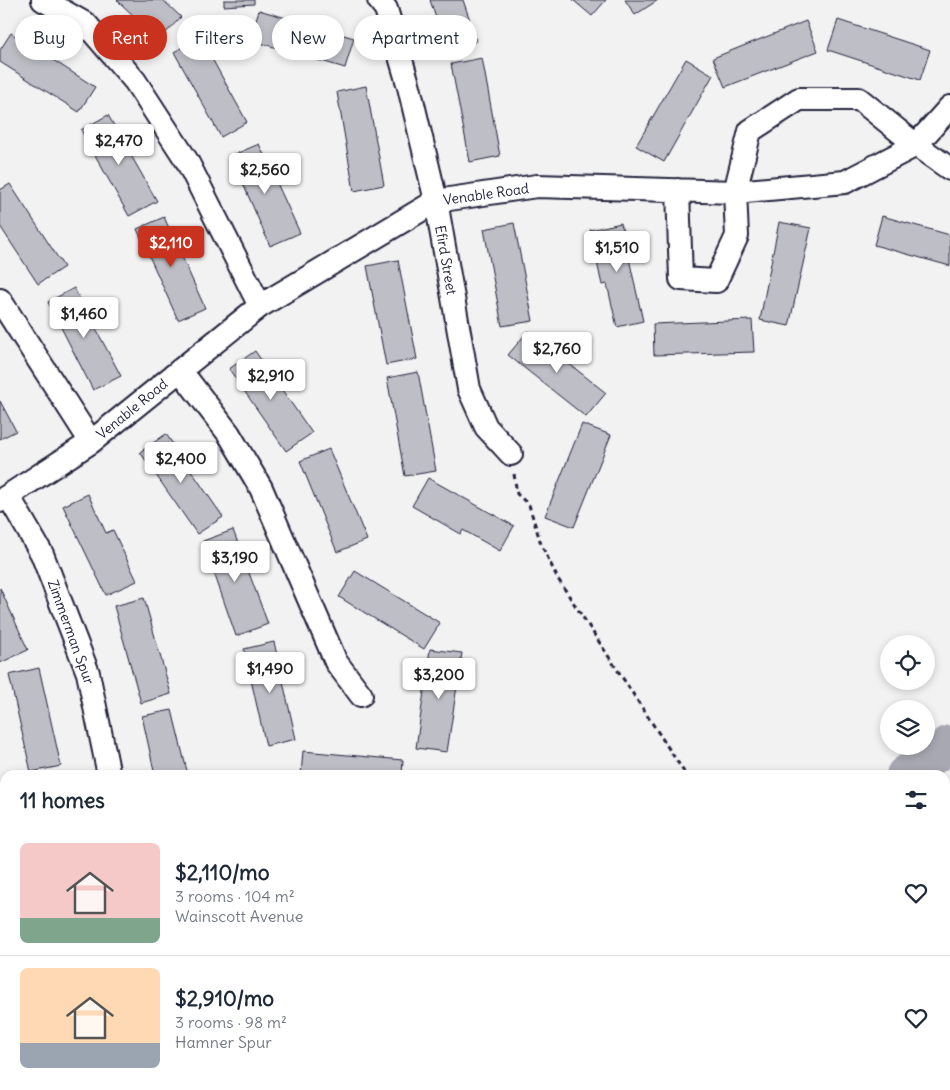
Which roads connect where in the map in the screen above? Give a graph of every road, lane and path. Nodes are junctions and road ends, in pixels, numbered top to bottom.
1 (43, 0) edge
2 (379, 0) edge
3 (950, 107) edge
4 (916, 145) junction
5 (950, 170) edge
6 (678, 190) junction
7 (736, 192) junction
8 (436, 201) junction
9 (0, 300) edge
10 (260, 306) junction
11 (180, 370) junction
12 (90, 442) junction
13 (510, 454) joint
14 (4, 499) edge
15 (361, 695) dead end
16 (108, 770) edge
17 (683, 770) edge

1 - 10 street
2 - 8 street, Efird Street
3 - 4 street, Venable Road
4 - 5 street
4 - 7 street, Venable Road
4 - 7 street
6 - 7 street, Venable Road
6 - 7 street
6 - 8 street, Venable Road
8 - 10 street, Venable Road
8 - 13 street, Efird Street
9 - 12 street
10 - 11 street, Venable Road
11 - 12 street, Venable Road
11 - 15 street
12 - 14 street, Venable Road
13 - 17 path
14 - 16 street, Zimmerman Spur

